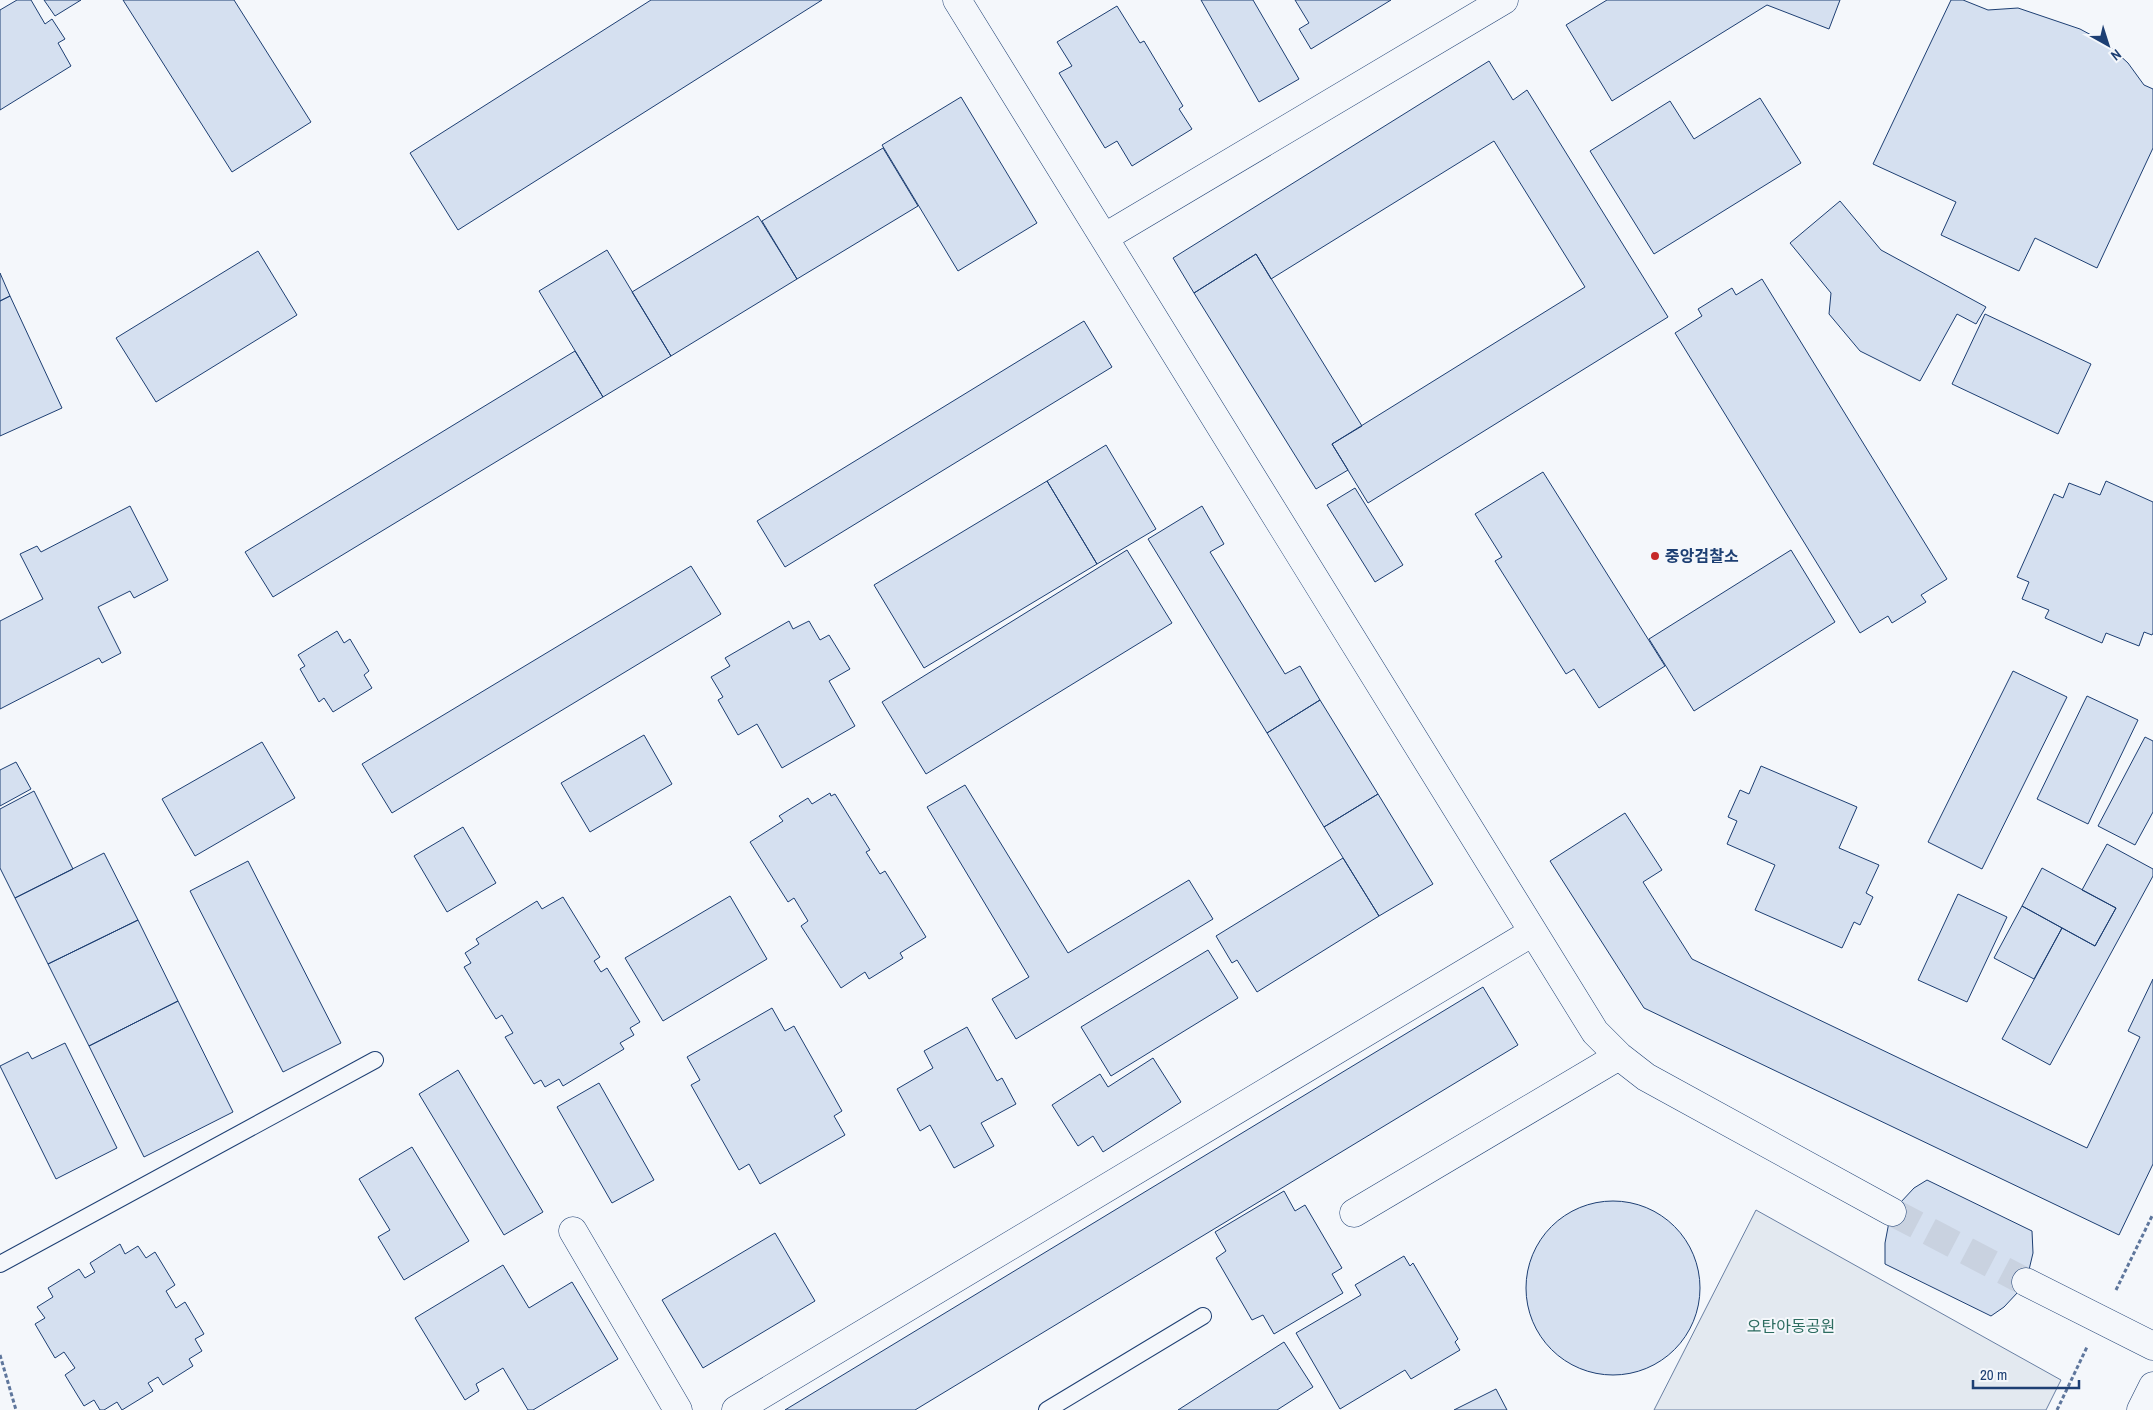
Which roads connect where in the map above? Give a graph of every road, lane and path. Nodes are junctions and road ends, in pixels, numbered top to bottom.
1 (957, 0) edge
2 (1504, 0) edge
3 (1105, 237) junction
4 (1533, 932) junction
5 (1619, 1056) junction
6 (375, 1060) dead end
7 (1892, 1212) tunnel mouth
8 (1354, 1213) dead end
9 (2153, 1214) edge
10 (573, 1231) dead end
11 (0, 1264) edge
12 (2026, 1282) tunnel mouth
13 (1203, 1316) dead end
14 (2100, 1320) junction
15 (2153, 1346) edge
16 (0, 1354) edge
17 (2153, 1386) edge
18 (16, 1410) edge
19 (678, 1410) edge
20 (736, 1410) edge
21 (1047, 1410) edge
22 (2057, 1410) edge
23 (2141, 1410) edge

1 - 3 street
2 - 3 street
3 - 4 street
4 - 5 street
4 - 20 street
5 - 7 street
5 - 8 street
6 - 11 lane
9 - 14 path
10 - 19 street
12 - 14 street
13 - 21 lane
14 - 15 street
14 - 22 path
16 - 18 path
17 - 23 street

